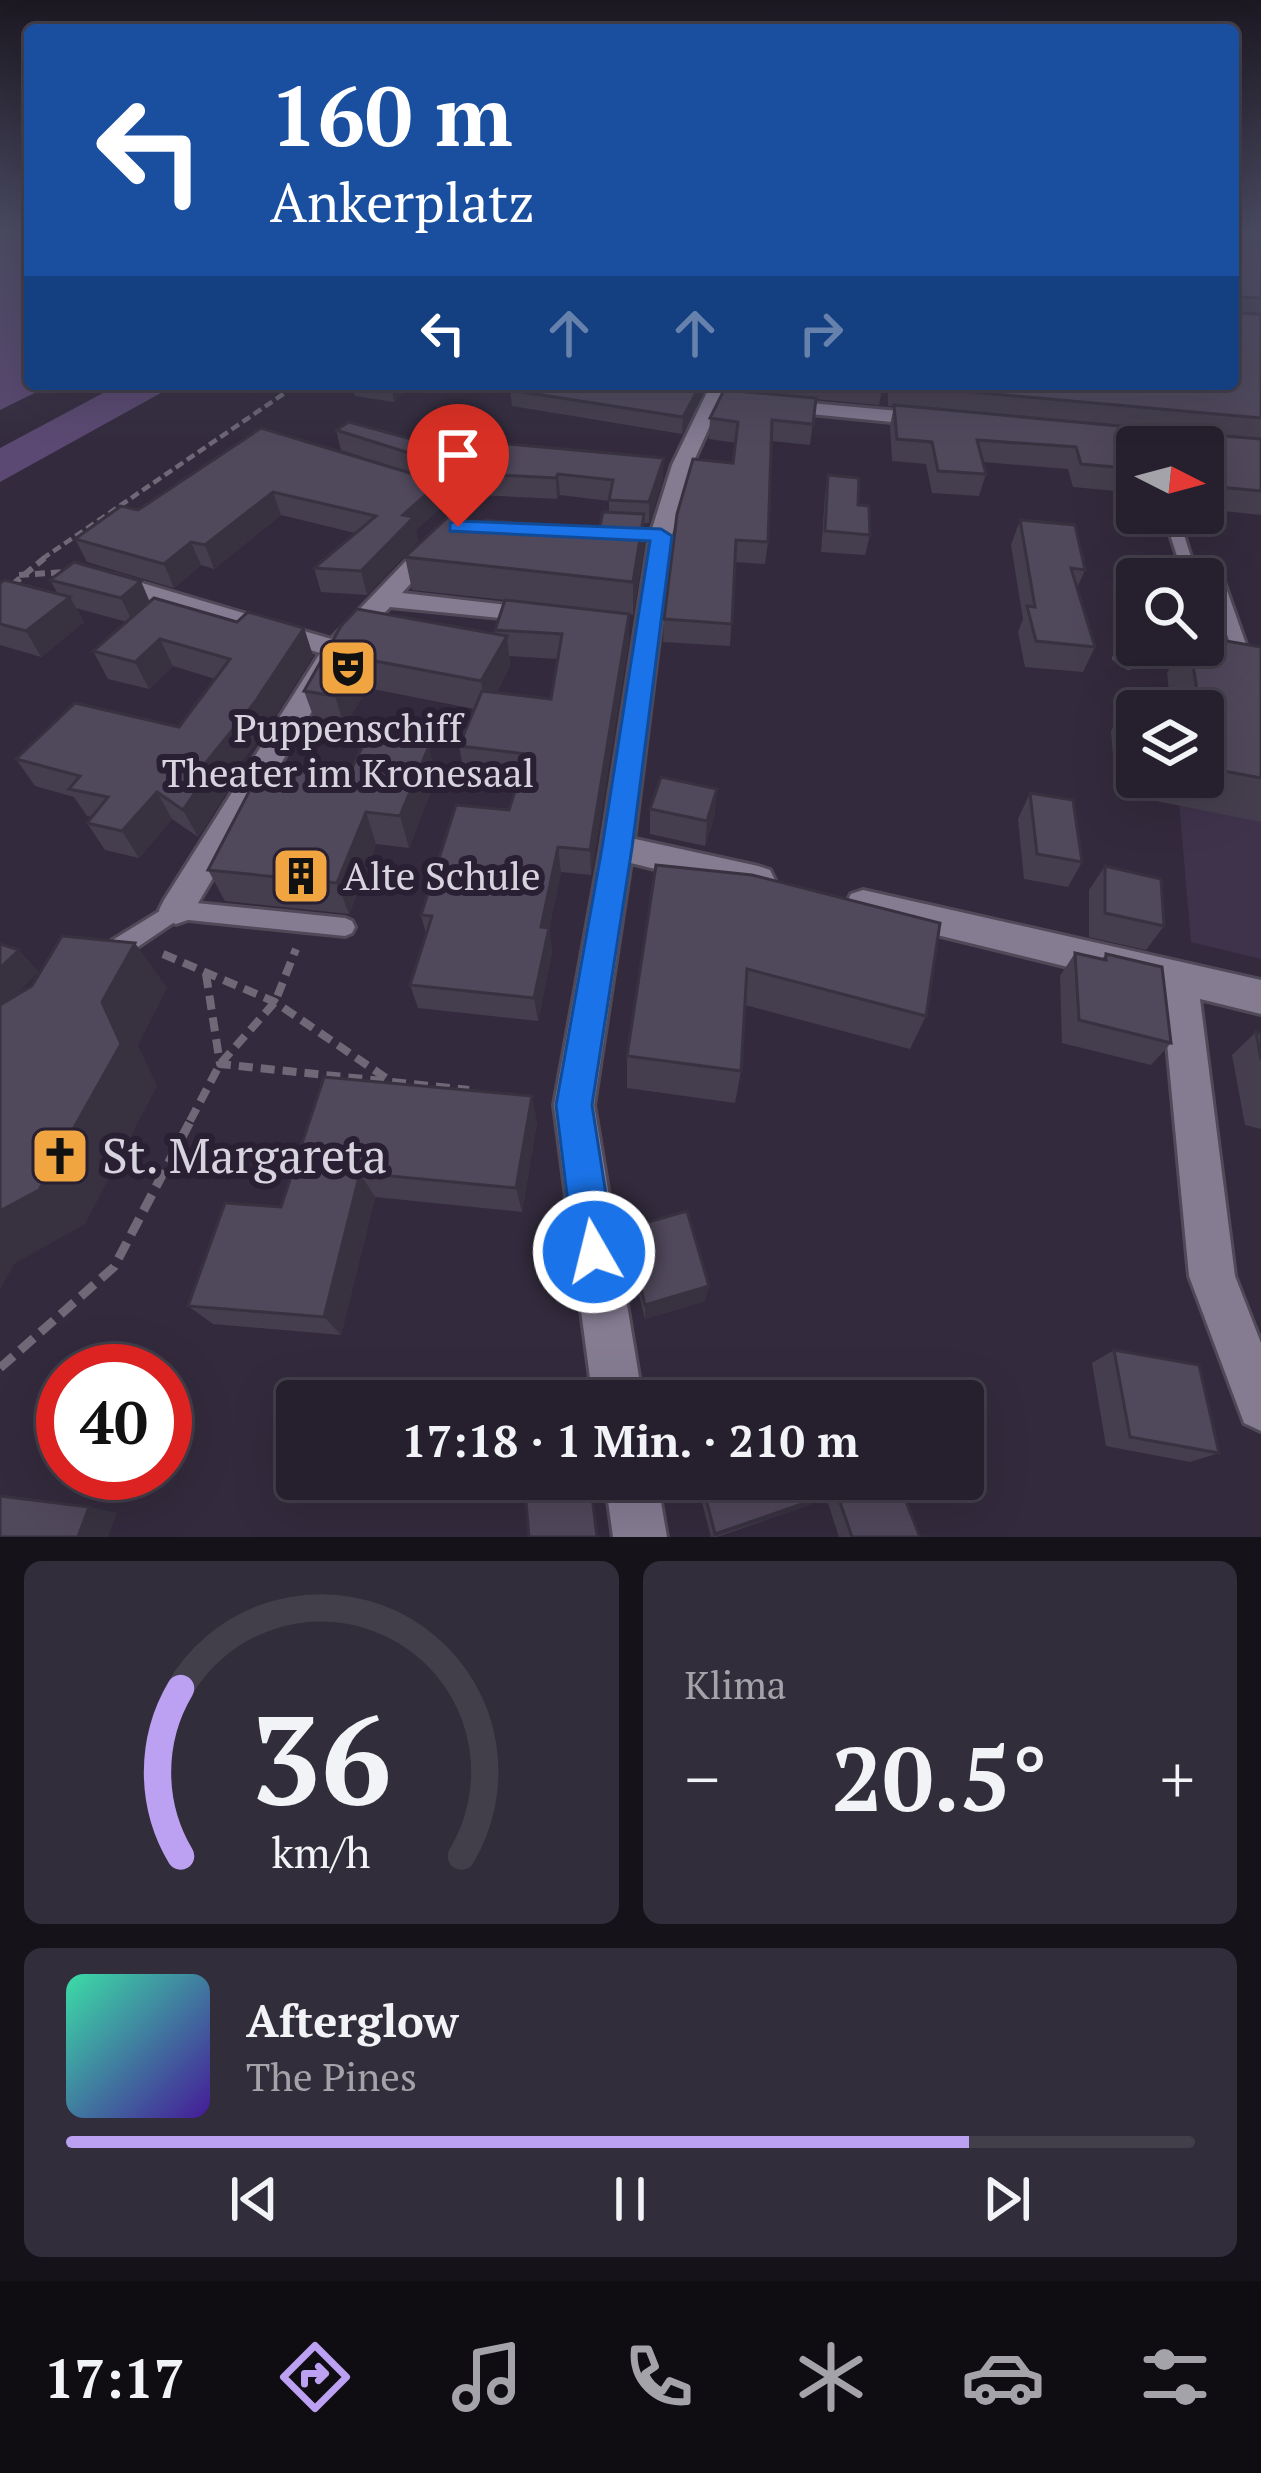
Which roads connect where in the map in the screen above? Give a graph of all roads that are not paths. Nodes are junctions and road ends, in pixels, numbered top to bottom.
1 (719, 391) edge
2 (759, 404) edge
3 (963, 423) edge
4 (379, 473) edge
5 (466, 500) dead end
6 (448, 533) edge
7 (1176, 534) edge
8 (76, 571) edge
9 (387, 599) junction
10 (577, 621) edge
11 (335, 649) junction
12 (1224, 664) edge
13 (1254, 670) edge
14 (617, 848) junction
15 (176, 910) junction
16 (345, 927) dead end
17 (82, 971) edge
18 (1179, 978) junction
19 (1261, 997) edge
20 (615, 1380) edge
21 (1261, 1406) edge
22 (634, 1500) edge
23 (640, 1537) edge

1 - 14 street
2 - 3 street
4 - 5 street
6 - 9 street
7 - 13 lane
8 - 11 street
9 - 10 street
9 - 11 street
11 - 15 street
12 - 13 street
14 - 18 street
14 - 20 street
15 - 16 lane
15 - 17 lane
18 - 19 street
18 - 21 street
22 - 23 street

